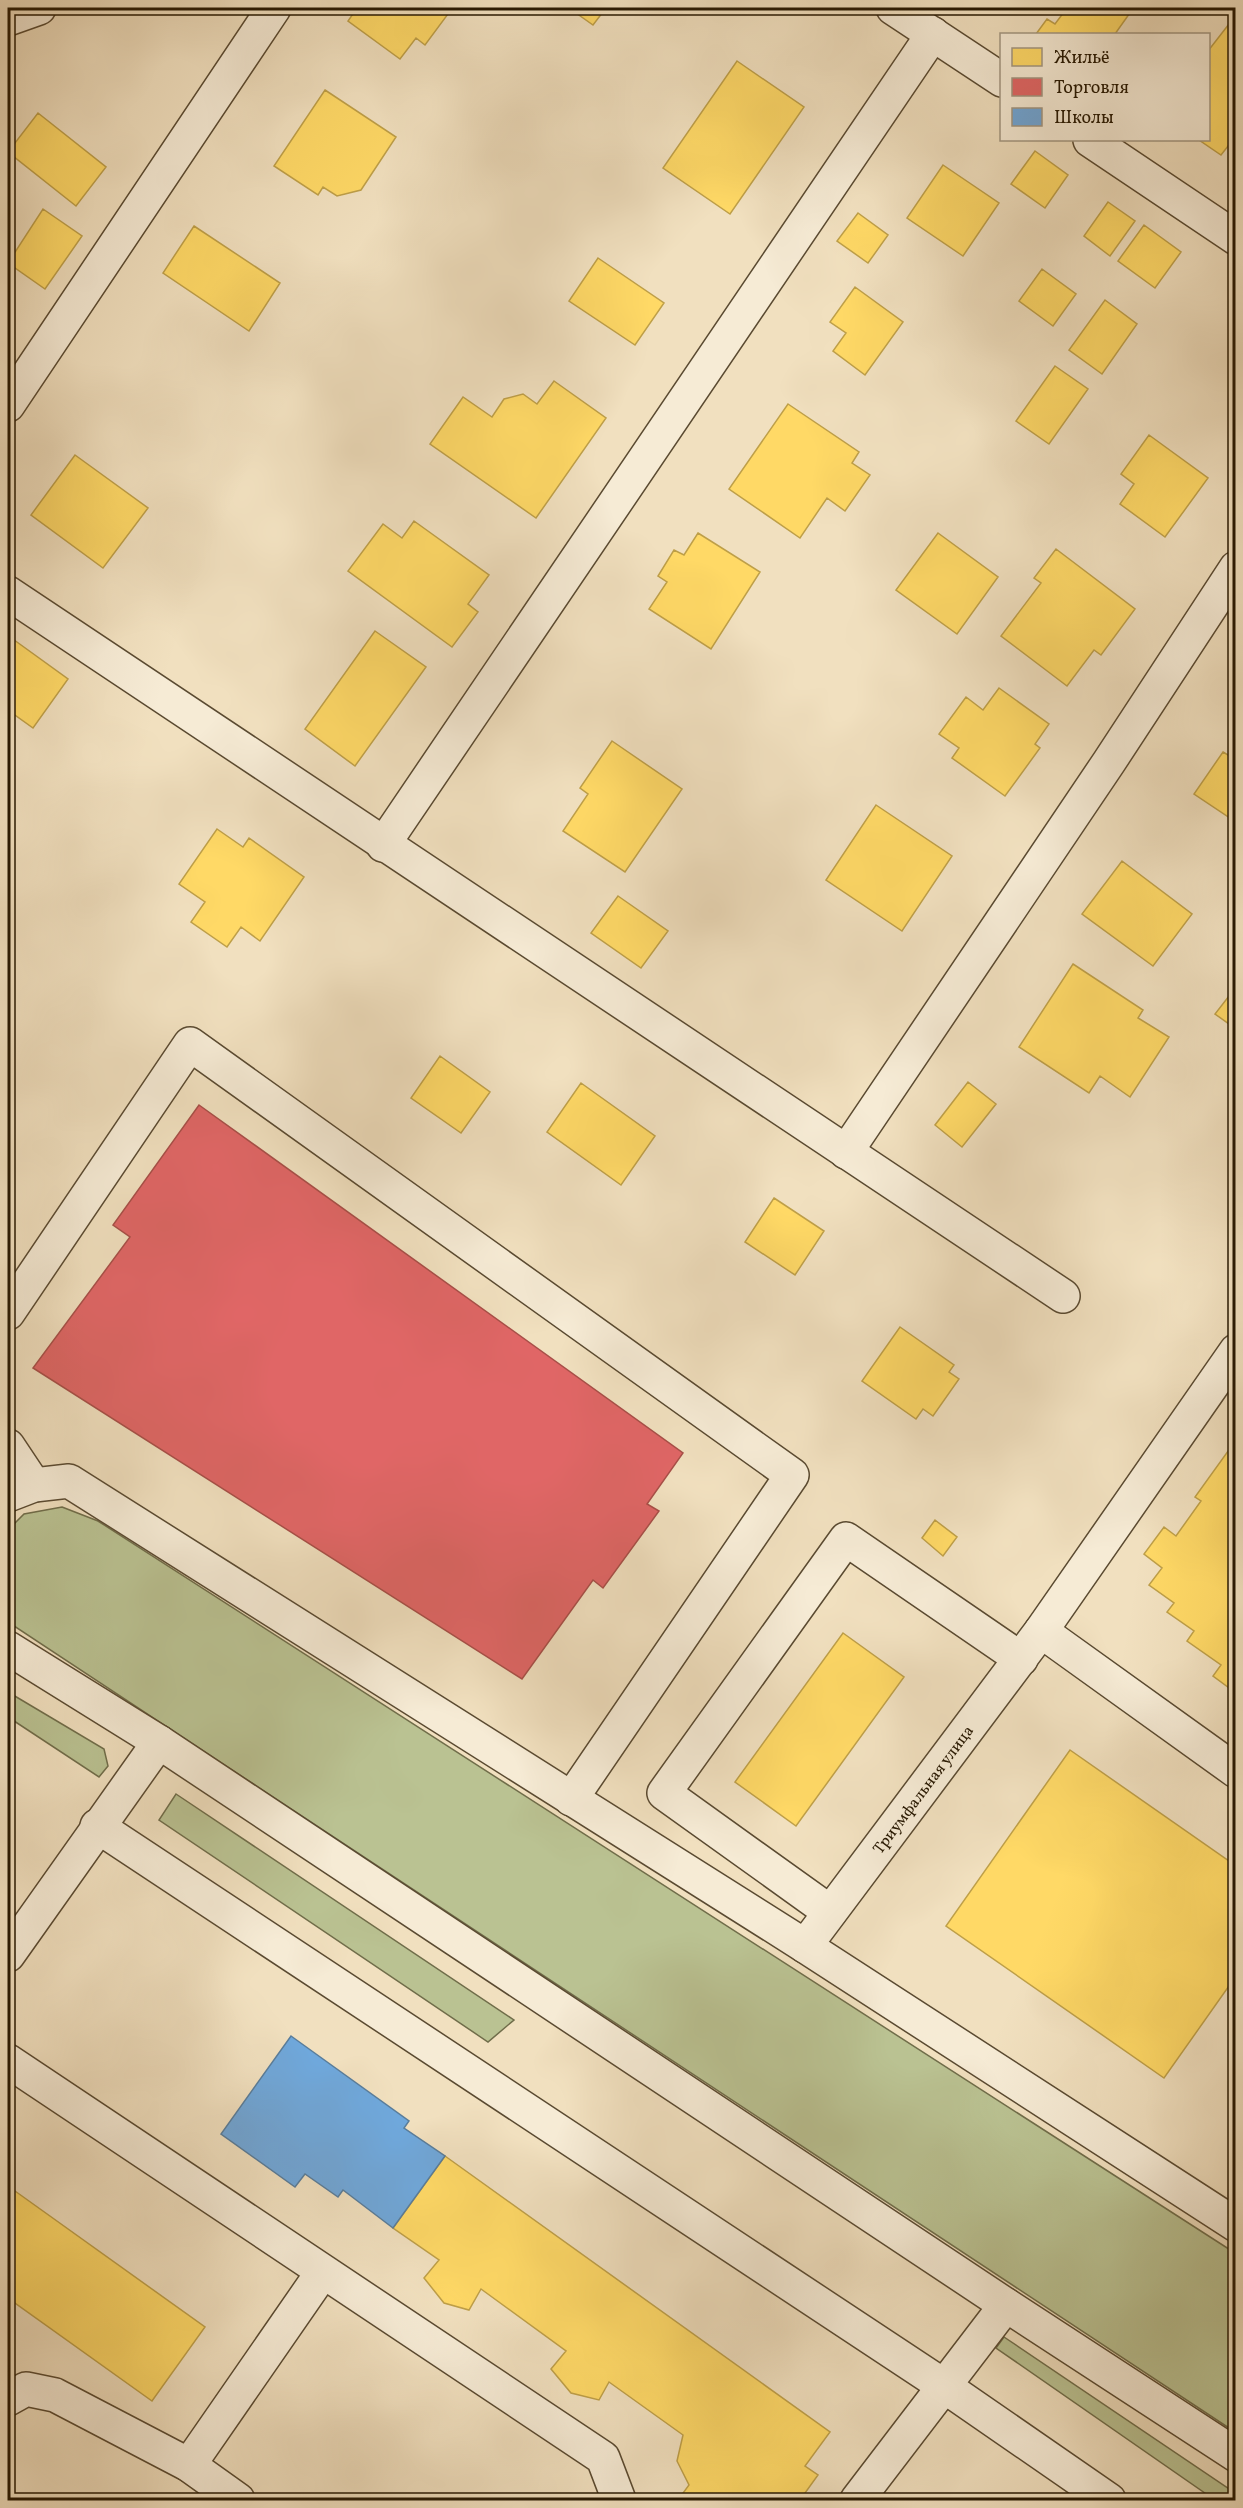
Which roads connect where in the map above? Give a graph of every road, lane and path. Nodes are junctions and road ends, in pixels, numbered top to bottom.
1 (39, 8) edge
2 (274, 8) edge
3 (893, 8) edge
4 (8, 19) edge
5 (933, 34) junction
6 (1000, 79) edge
7 (1091, 141) edge
8 (1236, 238) edge
9 (8, 405) edge
10 (1236, 567) edge
11 (8, 593) edge
12 (383, 845) junction
13 (846, 1152) junction
14 (1064, 1296) dead end
15 (8, 1313) edge
16 (1236, 1351) edge
17 (8, 1446) edge
18 (21, 1490) edge
19 (1041, 1631) junction
20 (8, 1648) edge
21 (1021, 1659) junction
22 (159, 1742) junction
23 (1236, 1772) edge
24 (571, 1799) junction
25 (97, 1826) junction
26 (831, 1912) junction
27 (805, 1946) junction
28 (8, 1955) edge
29 (8, 2061) edge
30 (1236, 2225) edge
31 (322, 2273) junction
32 (1006, 2305) junction
33 (944, 2386) junction
34 (8, 2399) edge
35 (1236, 2454) edge
36 (189, 2465) junction
37 (238, 2500) edge
38 (619, 2500) edge
39 (857, 2500) edge
40 (1109, 2500) edge

1 - 4 street
2 - 9 street
3 - 5 street
5 - 6 street
5 - 12 street
7 - 8 street
10 - 13 street
11 - 12 street
12 - 13 street
13 - 14 street
15 - 24 street
16 - 19 street, Триумфальная улица
17 - 18 street
18 - 24 street
19 - 21 street, Триумфальная улица
19 - 23 street
20 - 22 street
21 - 26 street, Триумфальная улица
21 - 26 street
22 - 25 street
22 - 32 street
24 - 27 street
25 - 28 street
25 - 33 street
26 - 27 street, Триумфальная улица
27 - 30 street
29 - 31 street
31 - 36 street
31 - 38 street
32 - 33 street
32 - 35 street
33 - 39 street
33 - 40 street
34 - 36 street
36 - 37 street

